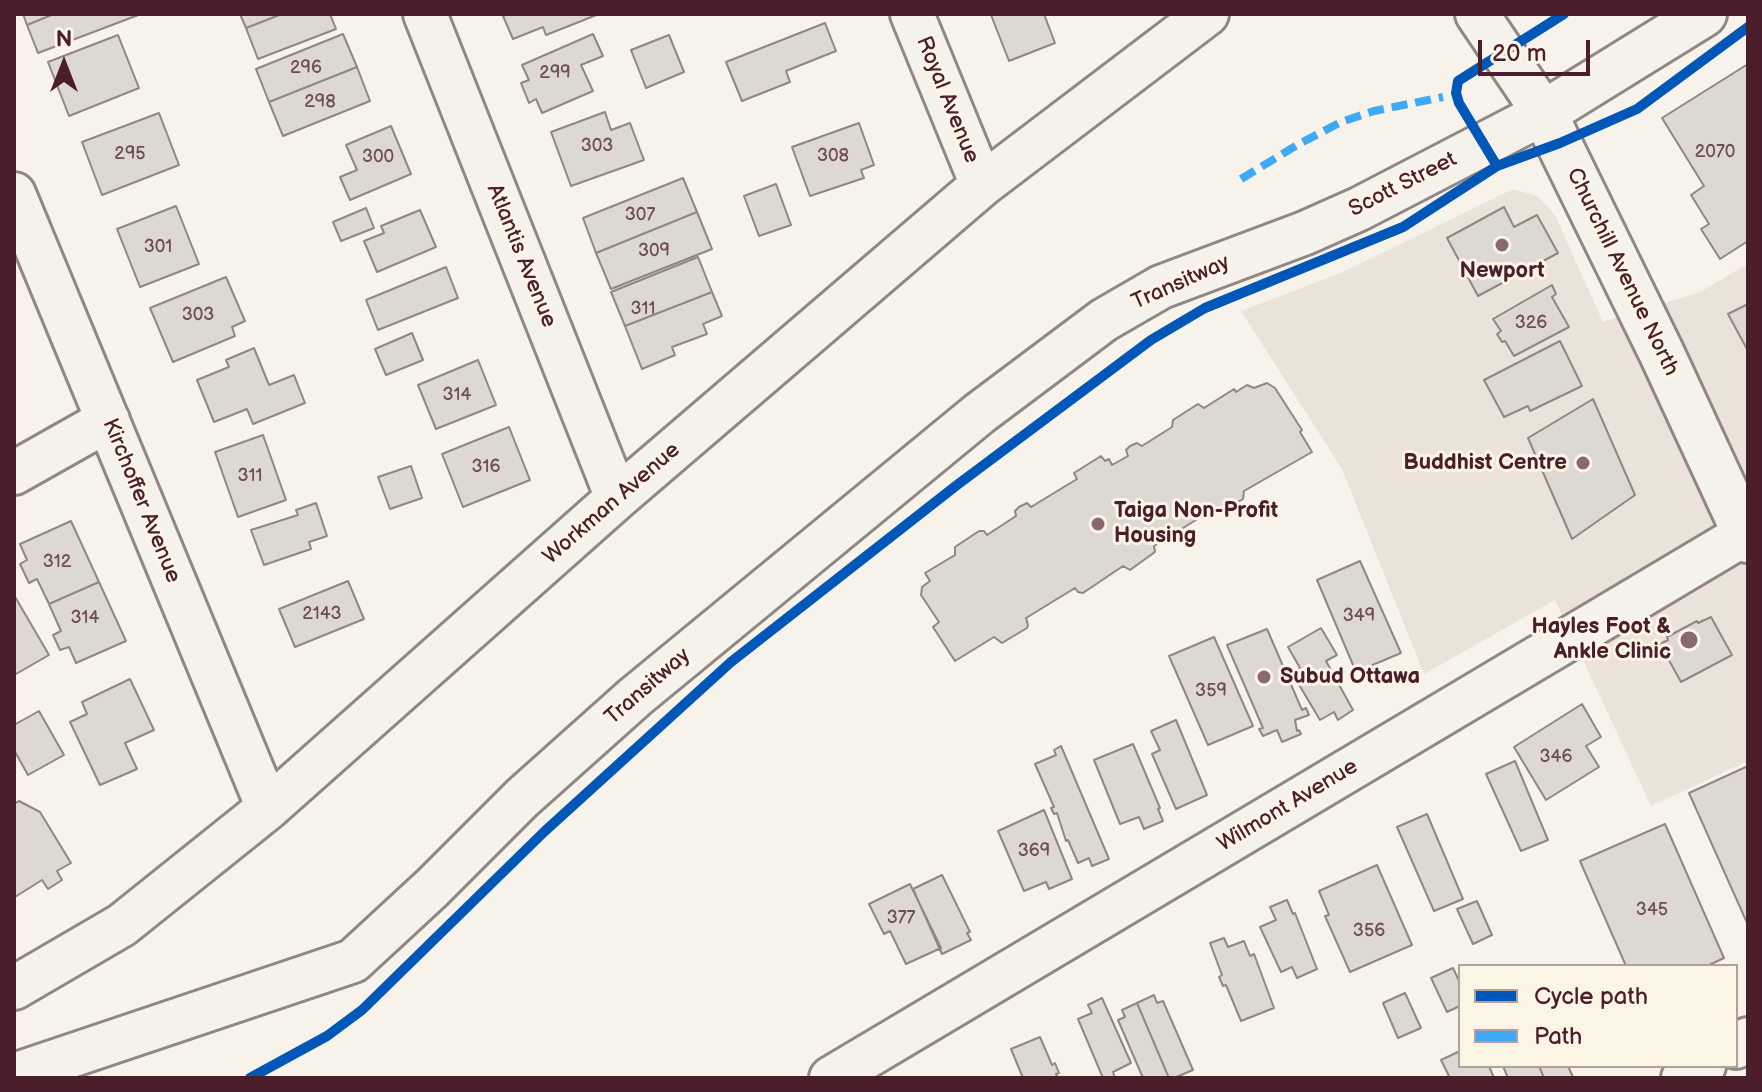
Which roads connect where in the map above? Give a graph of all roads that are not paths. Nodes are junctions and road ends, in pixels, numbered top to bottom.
1 (425, 14) edge
2 (912, 14) edge
3 (1207, 14) edge
4 (1477, 14) edge
5 (1704, 14) edge
6 (1544, 113) junction
7 (982, 185) junction
8 (14, 194) edge
9 (1262, 249) joint
10 (108, 420) junction
11 (14, 473) edge
12 (617, 498) junction
13 (1747, 537) edge
14 (268, 808) junction
15 (14, 988) edge
16 (1700, 1068) edge
17 (14, 1075) edge
18 (831, 1078) edge
19 (1683, 1078) edge

1 - 12 street, Atlantis Avenue
2 - 7 street, Royal Avenue
3 - 7 street, Workman Avenue
4 - 6 street, Churchill Avenue North
5 - 6 main road, Scott Street
6 - 9 street, Scott Street
6 - 13 main road, Churchill Avenue North
7 - 12 street, Workman Avenue
8 - 10 street, Kirchoffer Avenue
9 - 17 street, Transitway
10 - 11 street
10 - 14 street, Kirchoffer Avenue
12 - 14 street, Workman Avenue
13 - 18 street, Wilmont Avenue
14 - 15 street, Workman Avenue
16 - 19 street

